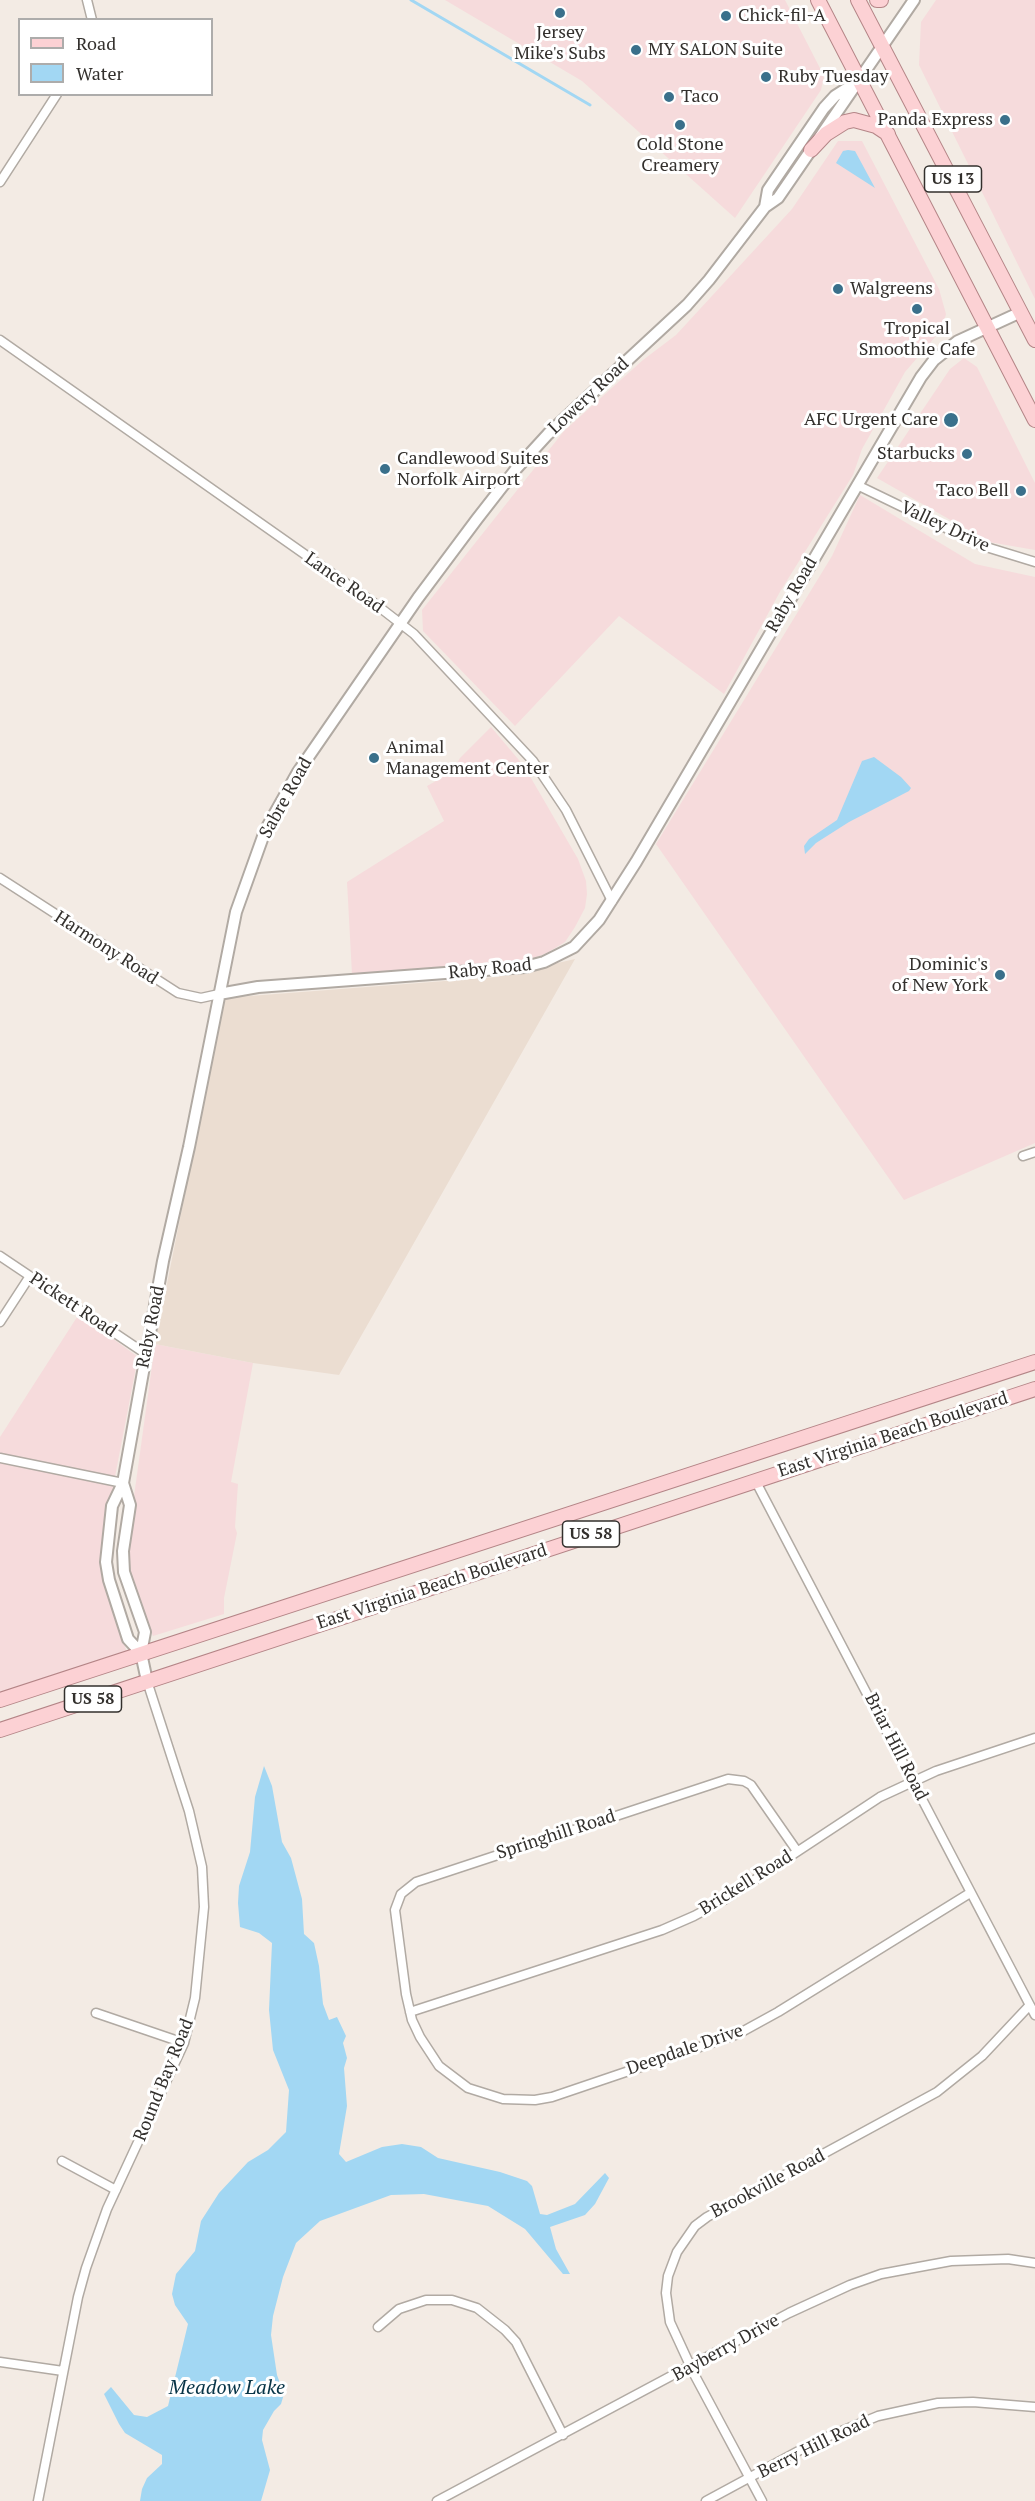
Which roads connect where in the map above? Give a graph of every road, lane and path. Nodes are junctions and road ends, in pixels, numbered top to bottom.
1 (87, 0) edge
2 (818, 0) edge
3 (858, 0) edge
4 (914, 0) edge
5 (92, 18) edge
6 (883, 48) junction
7 (861, 80) junction
8 (56, 96) edge
9 (889, 134) junction
10 (811, 150) junction
11 (0, 182) edge
12 (765, 207) junction
13 (1021, 312) junction
14 (987, 327) junction
15 (0, 340) edge
16 (1035, 340) edge
17 (1035, 420) edge
18 (857, 485) junction
19 (1035, 562) edge
20 (400, 623) junction
21 (0, 878) edge
22 (612, 901) junction
23 (219, 994) junction
24 (1035, 1152) edge
25 (1023, 1156) dead end
26 (0, 1256) edge
27 (30, 1276) junction
28 (0, 1322) edge
29 (146, 1354) junction
30 (1035, 1362) edge
31 (1035, 1389) edge
32 (0, 1458) edge
33 (755, 1480) junction
34 (123, 1483) junction
35 (141, 1653) junction
36 (147, 1681) junction
37 (0, 1700) edge
38 (0, 1730) edge
39 (1035, 1738) edge
40 (913, 1780) junction
41 (797, 1851) junction
42 (970, 1893) junction
43 (1029, 2006) junction
44 (410, 2012) junction
45 (96, 2013) dead end
46 (1035, 2015) edge
47 (184, 2043) junction
48 (62, 2160) dead end
49 (116, 2190) junction
50 (1035, 2263) edge
51 (378, 2327) dead end
52 (0, 2362) edge
53 (691, 2367) junction
54 (63, 2371) junction
55 (1035, 2407) edge
56 (563, 2435) junction
57 (750, 2478) junction
58 (38, 2501) edge
59 (437, 2501) edge
60 (706, 2501) edge
61 (762, 2501) edge

1 - 5 street
2 - 7 main road, US 13
3 - 6 main road, US 13
4 - 6 street, Lowery Road
6 - 7 street, Lowery Road
6 - 13 main road, US 13
7 - 9 main road, US 13
7 - 10 street, Lowery Road
7 - 12 street, Lowery Road
8 - 11 street
9 - 10 main road
9 - 14 main road, US 13
10 - 12 street, Lowery Road
12 - 20 street, Lowery Road
13 - 14 street, Raby Road
13 - 16 main road, US 13
14 - 17 main road, US 13
14 - 18 street, Raby Road
15 - 20 street, Lance Road
18 - 19 street, Valley Drive
18 - 22 street, Raby Road
20 - 22 street, Lance Road
20 - 23 street, Sabre Road
21 - 23 street, Harmony Road
22 - 23 street, Raby Road
23 - 29 street, Raby Road
24 - 25 street
26 - 27 street, Pickett Road
27 - 28 street
27 - 29 street, Pickett Road
29 - 34 street, Raby Road
30 - 35 main road, East Virginia Beach Boulevard / US 58
31 - 33 main road, East Virginia Beach Boulevard / US 58
32 - 34 street
33 - 36 main road, East Virginia Beach Boulevard / US 58
33 - 40 street, Briar Hill Road
34 - 35 street, Raby Road
34 - 35 street, Raby Road
35 - 36 street, Round Bay Road
35 - 37 main road, East Virginia Beach Boulevard / US 58
36 - 38 main road, East Virginia Beach Boulevard / US 58
36 - 47 street, Round Bay Road
39 - 40 street, Brickell Road
40 - 41 street, Brickell Road
40 - 42 street, Briar Hill Road
41 - 44 street, Brickell Road
41 - 44 street, Springhill Road
42 - 43 street, Briar Hill Road
42 - 44 street, Deepdale Drive
43 - 46 street, Briar Hill Road
43 - 53 street, Brookville Road
45 - 47 street
47 - 49 street, Round Bay Road
48 - 49 street
49 - 54 street, Round Bay Road
50 - 53 street, Bayberry Drive
51 - 56 street
52 - 54 street
53 - 56 street, Bayberry Drive
53 - 57 street, Brookville Road
54 - 58 street, Round Bay Road
55 - 57 street, Berry Hill Road
56 - 59 street, Bayberry Drive
57 - 60 street, Berry Hill Road
57 - 61 street, Brookville Road

